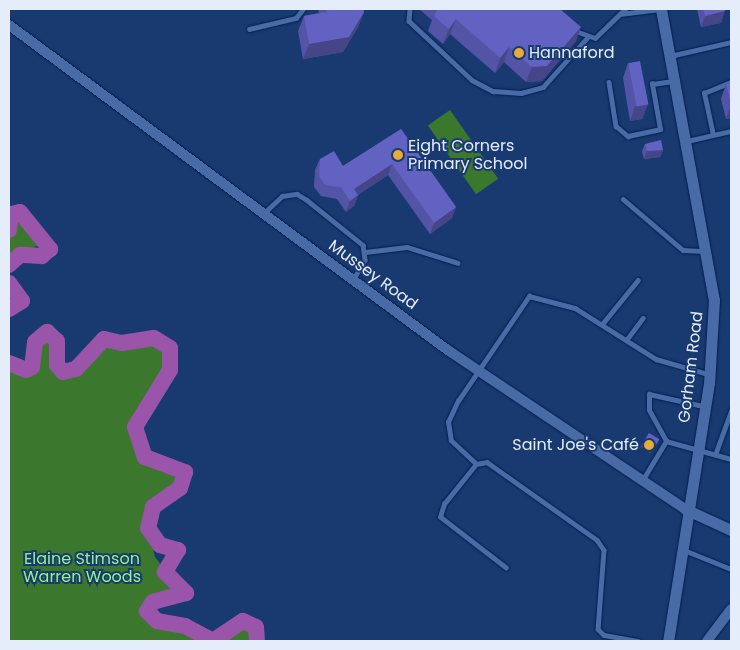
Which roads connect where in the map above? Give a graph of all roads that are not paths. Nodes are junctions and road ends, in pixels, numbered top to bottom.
1 (303, 9) edge
2 (410, 9) edge
3 (625, 9) edge
4 (659, 9) edge
5 (620, 14) junction
6 (9, 25) edge
7 (569, 25) edge
8 (249, 29) dead end
9 (587, 38) junction
10 (731, 42) edge
11 (670, 56) junction
12 (675, 80) junction
13 (609, 82) dead end
14 (731, 82) edge
15 (731, 131) edge
16 (713, 135) junction
17 (687, 141) junction
18 (623, 199) dead end
19 (262, 215) junction
20 (708, 250) junction
21 (365, 252) junction
22 (458, 262) dead end
23 (353, 280) junction
24 (638, 280) dead end
25 (643, 318) dead end
26 (602, 324) junction
27 (627, 338) junction
28 (480, 372) junction
29 (710, 374) junction
30 (705, 406) junction
31 (731, 411) edge
32 (666, 441) junction
33 (696, 449) junction
34 (716, 452) junction
35 (731, 459) edge
36 (476, 464) junction
37 (642, 482) junction
38 (686, 509) junction
39 (731, 530) edge
40 (680, 550) junction
41 (506, 568) dead end
42 (731, 569) edge
43 (731, 609) edge
44 (709, 638) edge
45 (638, 641) edge
46 (668, 641) edge
47 (703, 641) edge

1 - 8 lane
2 - 9 lane
3 - 5 lane
4 - 5 lane
4 - 11 main road, Gorham Road
5 - 9 lane
6 - 19 street, Mussey Road
7 - 9 lane
10 - 11 lane
11 - 12 main road, Gorham Road
12 - 13 lane
12 - 17 main road, Gorham Road
14 - 16 lane
15 - 16 lane
16 - 17 lane
17 - 20 main road, Gorham Road
18 - 20 lane
19 - 21 lane
19 - 23 street, Mussey Road
20 - 29 main road, Gorham Road
21 - 22 lane
21 - 23 lane
23 - 28 street, Mussey Road
24 - 26 lane
25 - 27 lane
26 - 27 lane
26 - 28 lane
27 - 29 lane
28 - 36 lane
28 - 37 street, Mussey Road
29 - 30 main road, Gorham Road
30 - 32 lane
30 - 33 main road, Gorham Road
31 - 34 lane
32 - 33 lane
32 - 37 lane
33 - 34 lane
33 - 38 main road, Gorham Road
34 - 35 lane
36 - 41 lane
36 - 45 lane
37 - 38 street, Mussey Road
38 - 39 main road, Mussey Road
38 - 40 main road, Gorham Road
40 - 42 lane
40 - 46 main road, Gorham Road
43 - 44 street
44 - 47 street

